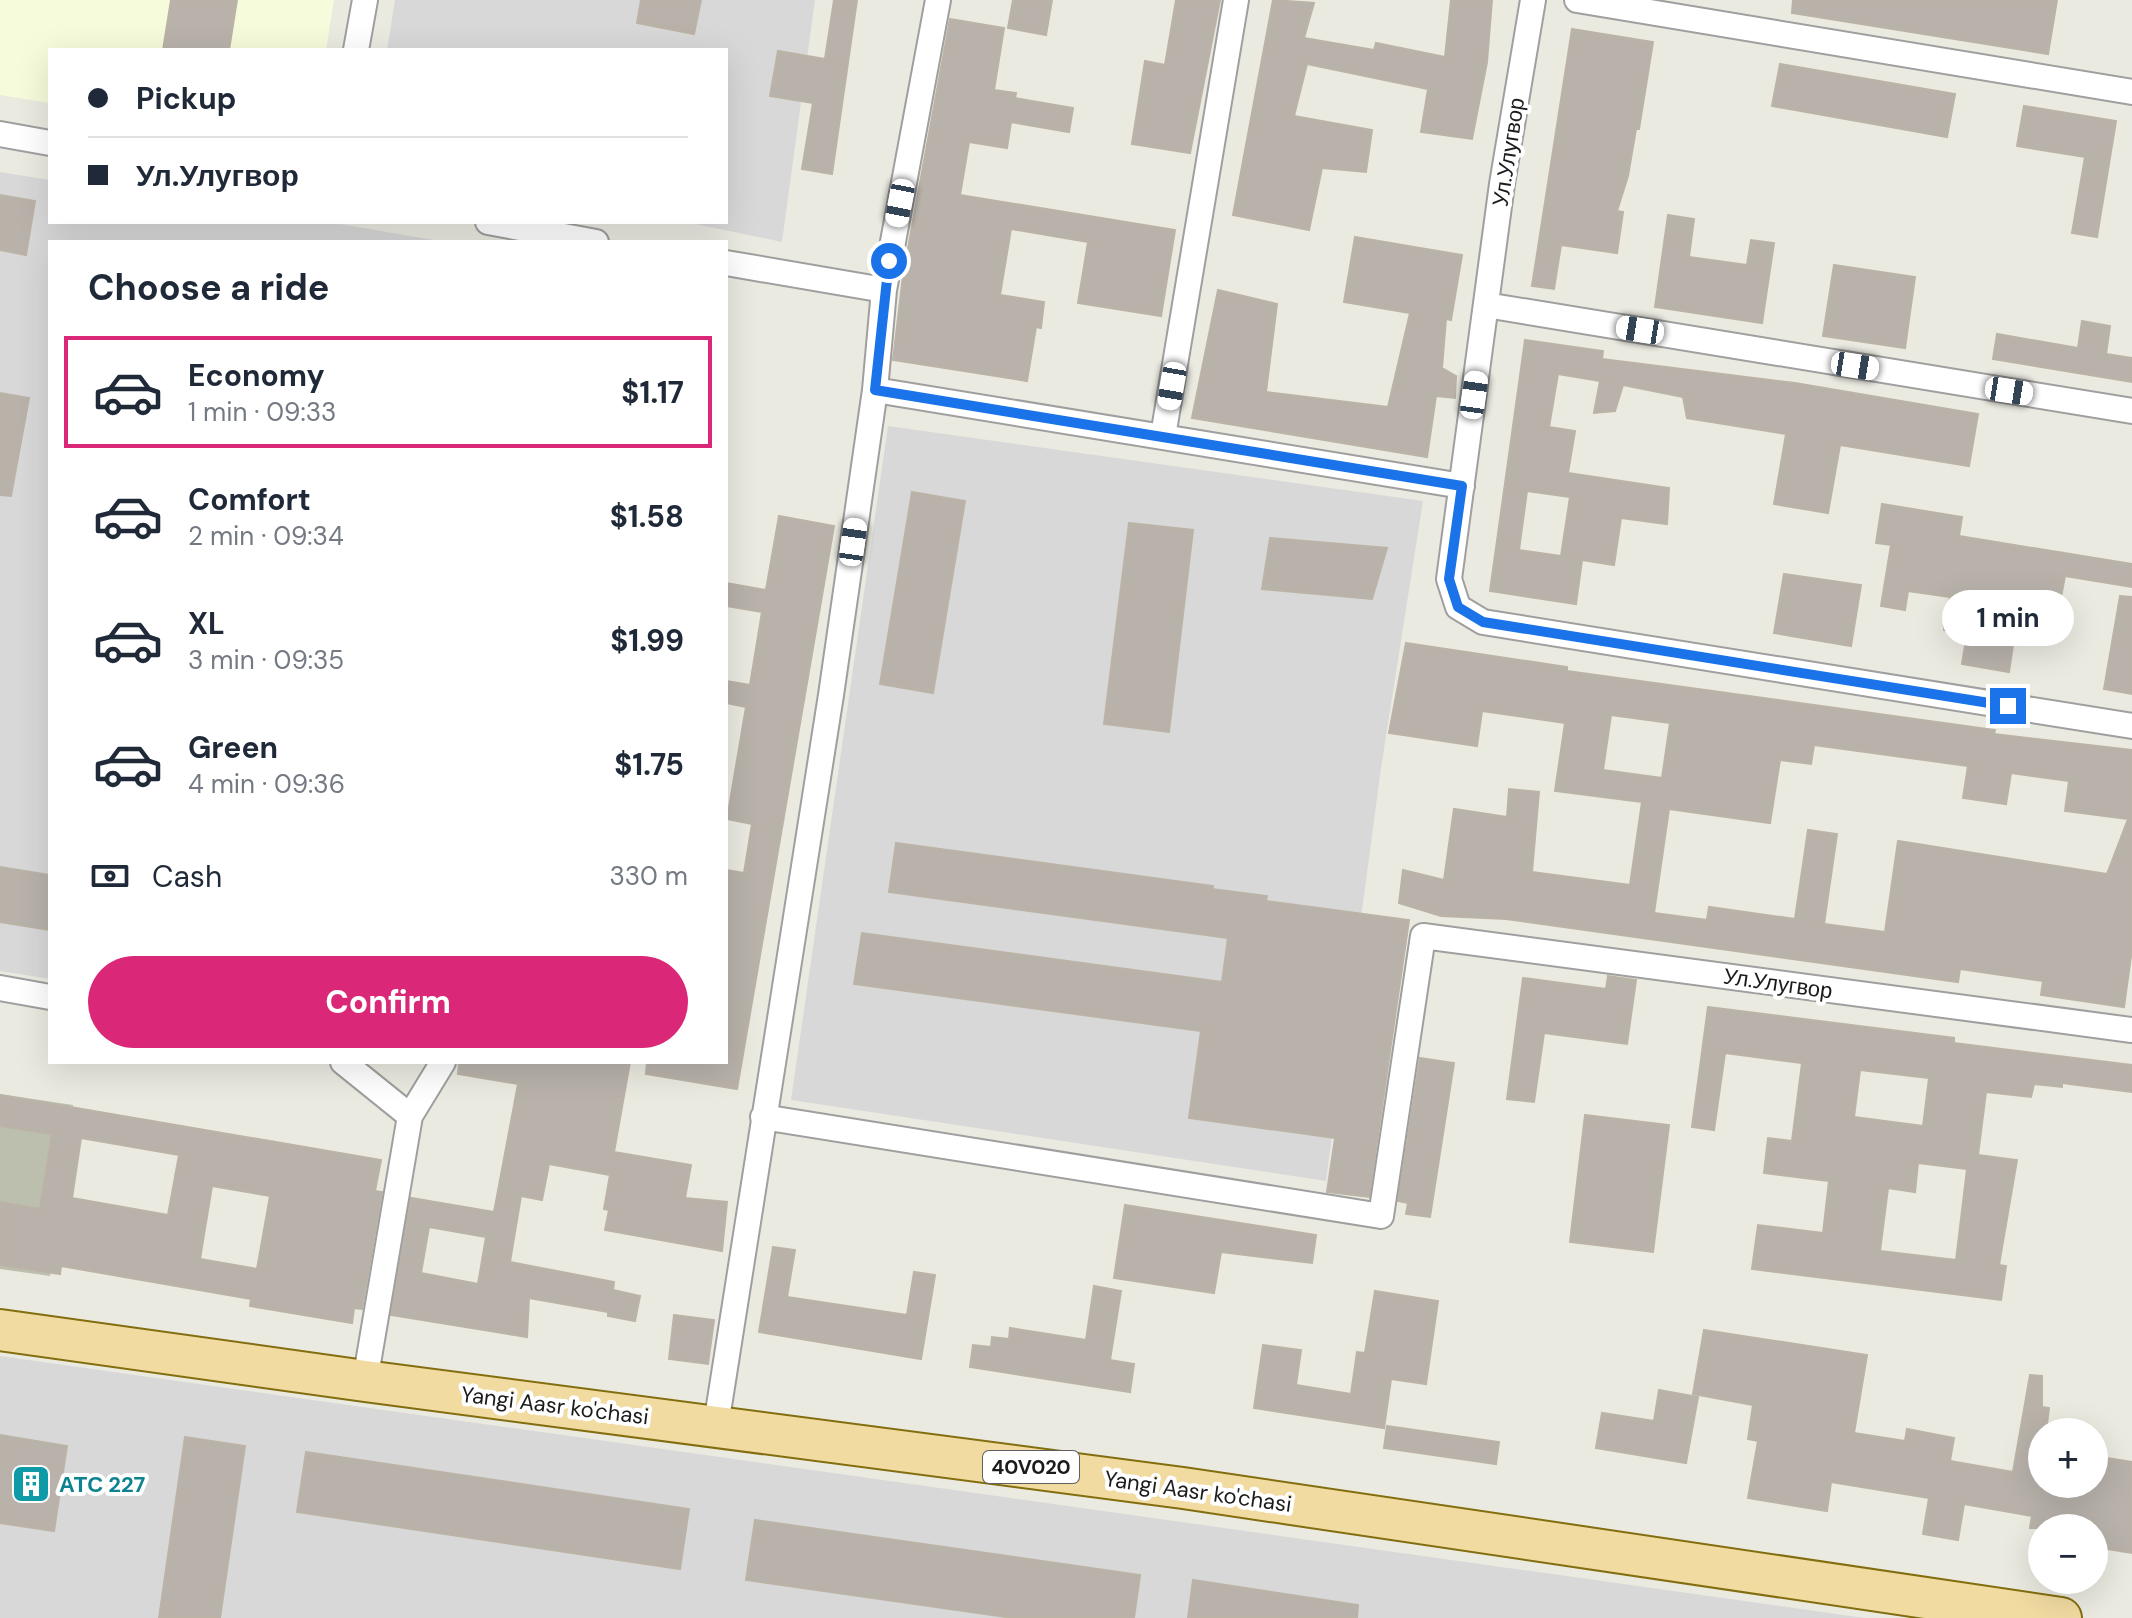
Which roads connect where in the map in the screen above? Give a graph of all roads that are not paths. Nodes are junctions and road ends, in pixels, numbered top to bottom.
1 (365, 0) edge
2 (938, 0) edge
3 (1236, 0) edge
4 (1533, 0) edge
5 (1577, 0) edge
6 (356, 48) edge
7 (2132, 92) edge
8 (0, 134) edge
9 (48, 143) edge
10 (499, 224) edge
11 (585, 240) edge
12 (728, 263) edge
13 (884, 290) junction
14 (1486, 305) junction
15 (875, 390) junction
16 (2132, 411) edge
17 (1163, 436) junction
18 (1462, 486) junction
19 (2132, 726) edge
20 (0, 988) edge
21 (48, 997) edge
22 (2132, 1030) edge
23 (345, 1064) edge
24 (442, 1064) edge
25 (410, 1116) junction
26 (763, 1117) junction
27 (0, 1330) edge
28 (365, 1381) junction
29 (716, 1425) junction
30 (2061, 1618) edge

1 - 6 street
2 - 13 street
3 - 17 street
4 - 14 street, Ул.Улугвор
5 - 7 street
8 - 9 street
10 - 11 street
12 - 13 street
13 - 15 street
14 - 16 street
14 - 18 street, Ул.Улугвор
15 - 17 street
15 - 26 street
17 - 18 street
18 - 19 street, Ул.Улугвор
20 - 21 street
22 - 26 street, Ул.Улугвор
23 - 25 street
24 - 25 street
25 - 28 street
26 - 29 street
27 - 28 main road, Yangi Aasr ko'chasi / 40V020
28 - 29 main road, Yangi Aasr ko'chasi / 40V020
29 - 30 main road, Yangi Aasr ko'chasi / 40V020

